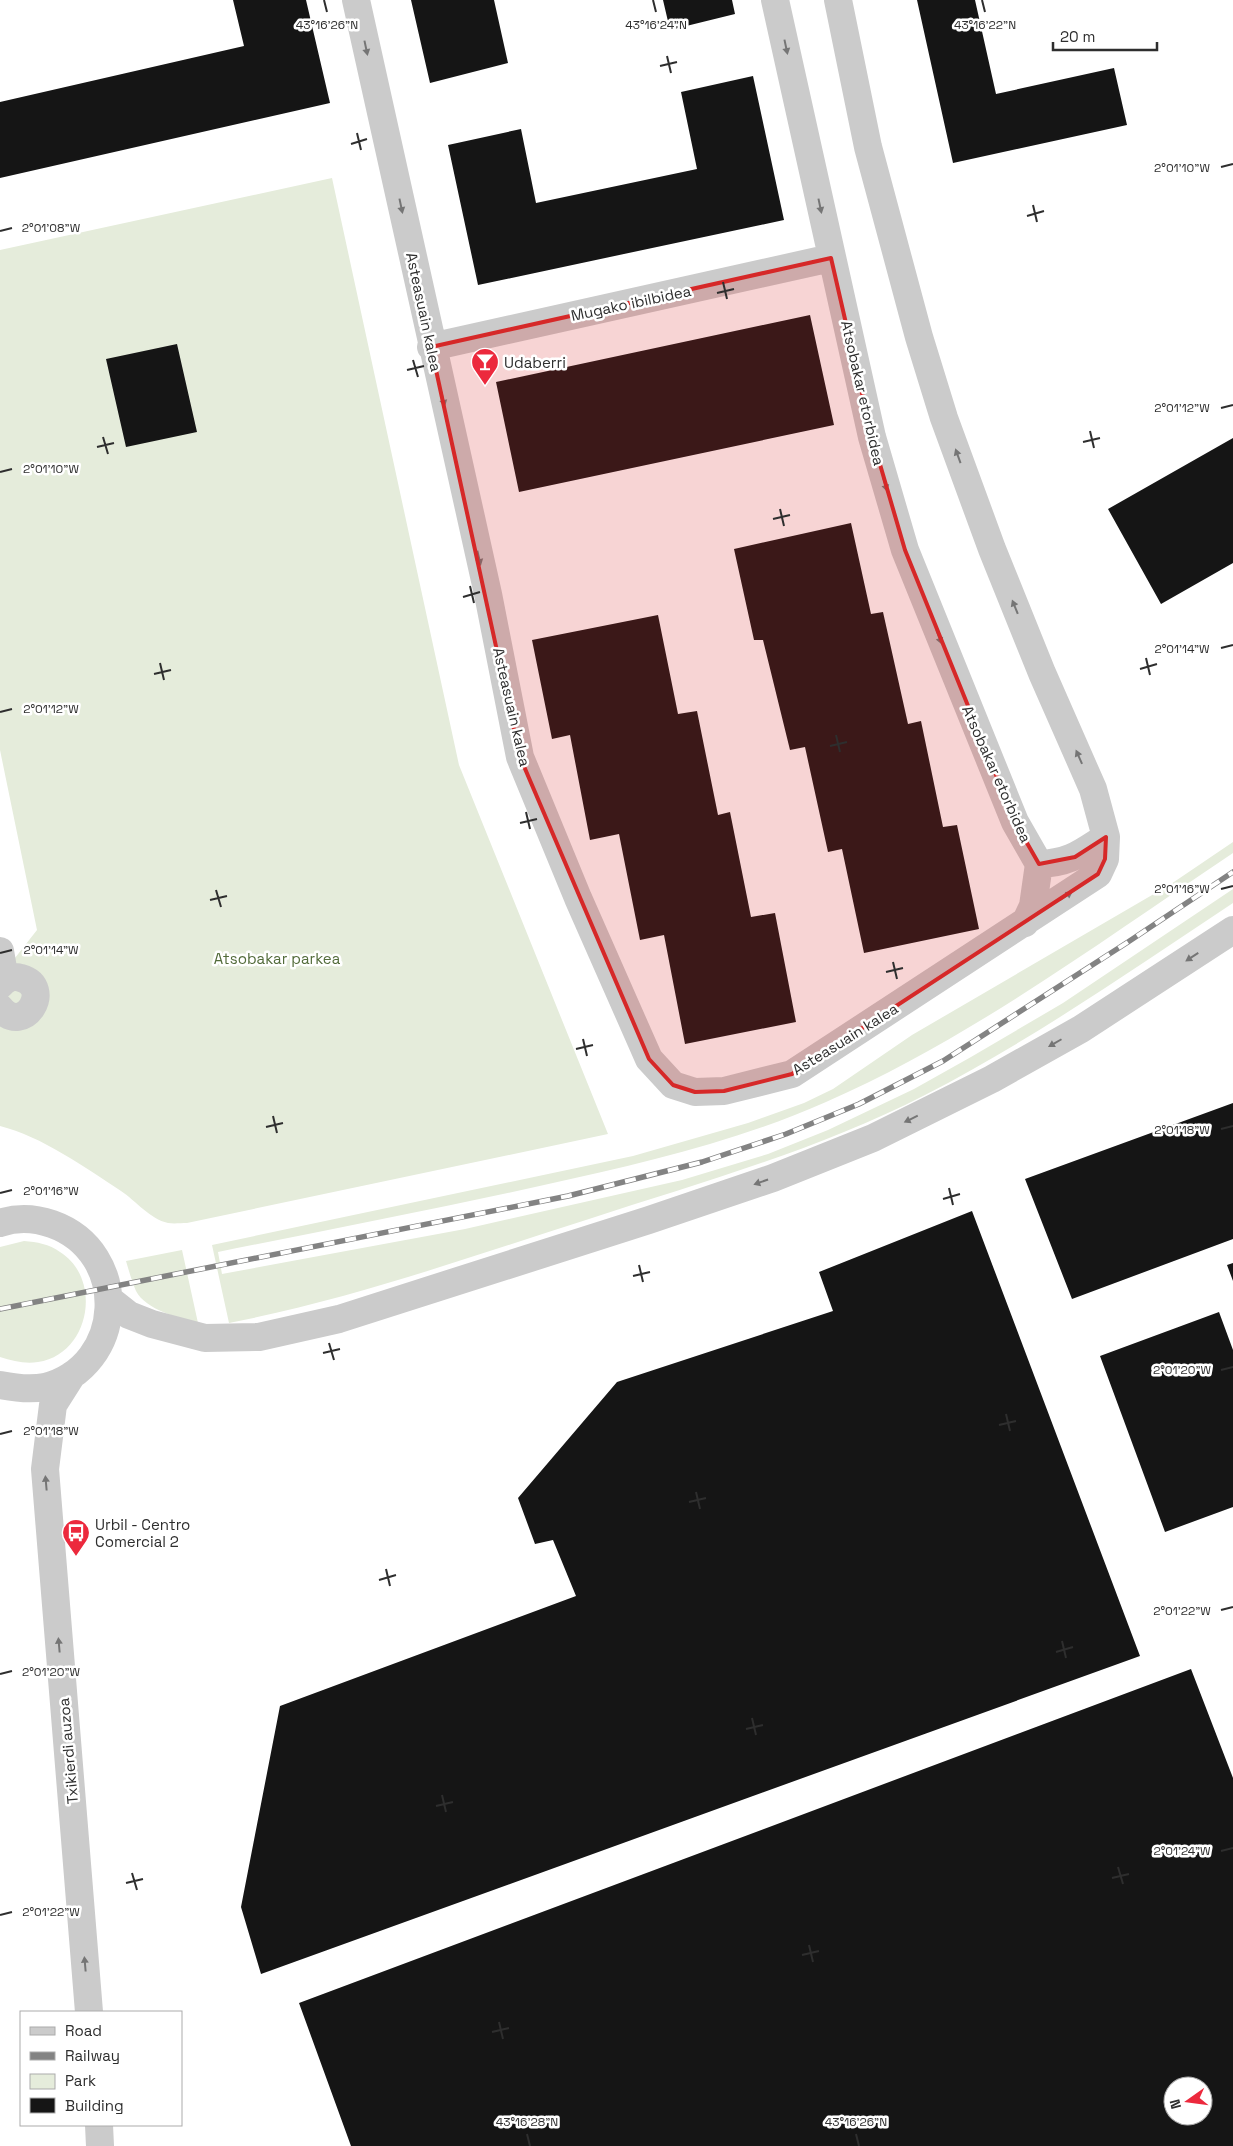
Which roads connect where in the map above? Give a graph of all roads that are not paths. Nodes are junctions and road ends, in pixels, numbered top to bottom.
1 (356, 0) edge
2 (775, 0) edge
3 (838, 0) edge
4 (831, 258) junction
5 (431, 347) junction
6 (1106, 837) junction
7 (1039, 864) junction
8 (1025, 923) junction
9 (1233, 930) edge
10 (0, 950) edge
11 (3, 983) edge
12 (0, 1008) edge
13 (0, 1223) edge
14 (110, 1300) junction
15 (72, 1375) junction
16 (0, 1385) edge
17 (89, 2011) edge
18 (99, 2126) edge
19 (100, 2146) edge

1 -> 5 street, Asteasuain kalea
2 -> 4 street, Atsobakar etorbidea
6 -> 3 street
4 - 5 street, Mugako ibilbidea
4 -> 7 street, Atsobakar etorbidea
5 -> 8 street, Asteasuain kalea
6 - 7 street
8 -> 6 street
7 - 8 street
9 -> 14 street
10 - 11 street
11 - 12 street
13 - 14 street
14 - 15 street
15 - 16 street
17 -> 15 street, Txikierdi auzoa
18 - 19 street

